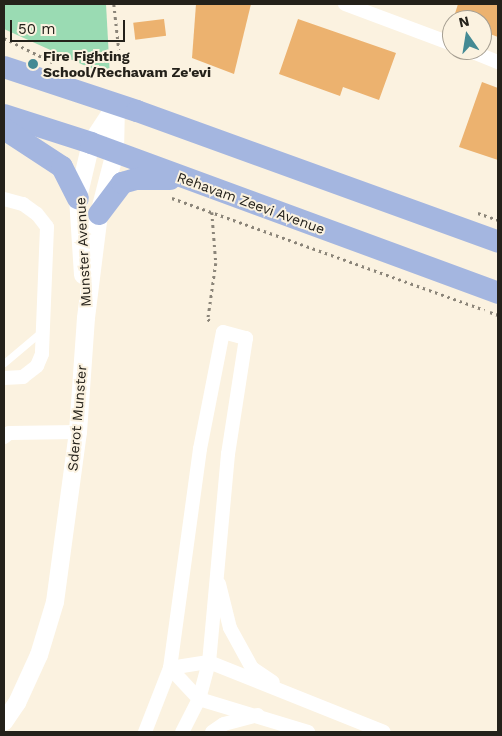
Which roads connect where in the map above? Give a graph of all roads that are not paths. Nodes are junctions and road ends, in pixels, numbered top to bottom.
1 (345, 4) edge
2 (442, 40) edge
3 (4, 68) edge
4 (116, 105) junction
5 (4, 115) edge
6 (4, 129) edge
7 (91, 144) junction
8 (115, 152) junction
9 (187, 180) junction
10 (4, 198) edge
11 (78, 198) junction
12 (99, 214) junction
13 (498, 242) edge
14 (498, 293) edge
15 (86, 318) junction
16 (43, 330) junction
17 (4, 363) edge
18 (4, 378) edge
19 (78, 432) junction
20 (4, 437) edge
21 (216, 575) junction
22 (208, 662) junction
23 (170, 668) junction
24 (290, 694) junction
25 (199, 698) junction
26 (258, 715) junction
27 (4, 722) edge
28 (145, 732) edge
29 (182, 732) edge
30 (212, 732) edge
31 (308, 732) edge
32 (384, 732) edge

1 - 2 street
3 - 4 main road
4 - 7 street, Munster Avenue
4 - 8 street, Sderot Munster
4 - 13 main road
5 - 7 main road, Rehavam Zeevi Avenue
6 - 11 main road
7 - 8 main road, Rehavam Zeevi Avenue
7 - 11 street, Munster Avenue
8 - 9 main road, Rehavam Zeevi Avenue
8 - 12 street, Sderot Munster
9 - 12 main road
9 - 14 main road, Rehavam Zeevi Avenue
10 - 16 street
11 - 15 street, Munster Avenue
12 - 15 street, Sderot Munster
15 - 19 street, Sderot Munster
16 - 17 lane
16 - 18 street
19 - 20 street
19 - 27 street, Sderot Munster
21 - 22 street
21 - 23 street
21 - 24 street
22 - 23 street
22 - 24 street
22 - 25 street
23 - 25 street
23 - 28 street
24 - 32 street
25 - 26 street
25 - 29 street
26 - 30 street
26 - 31 street

